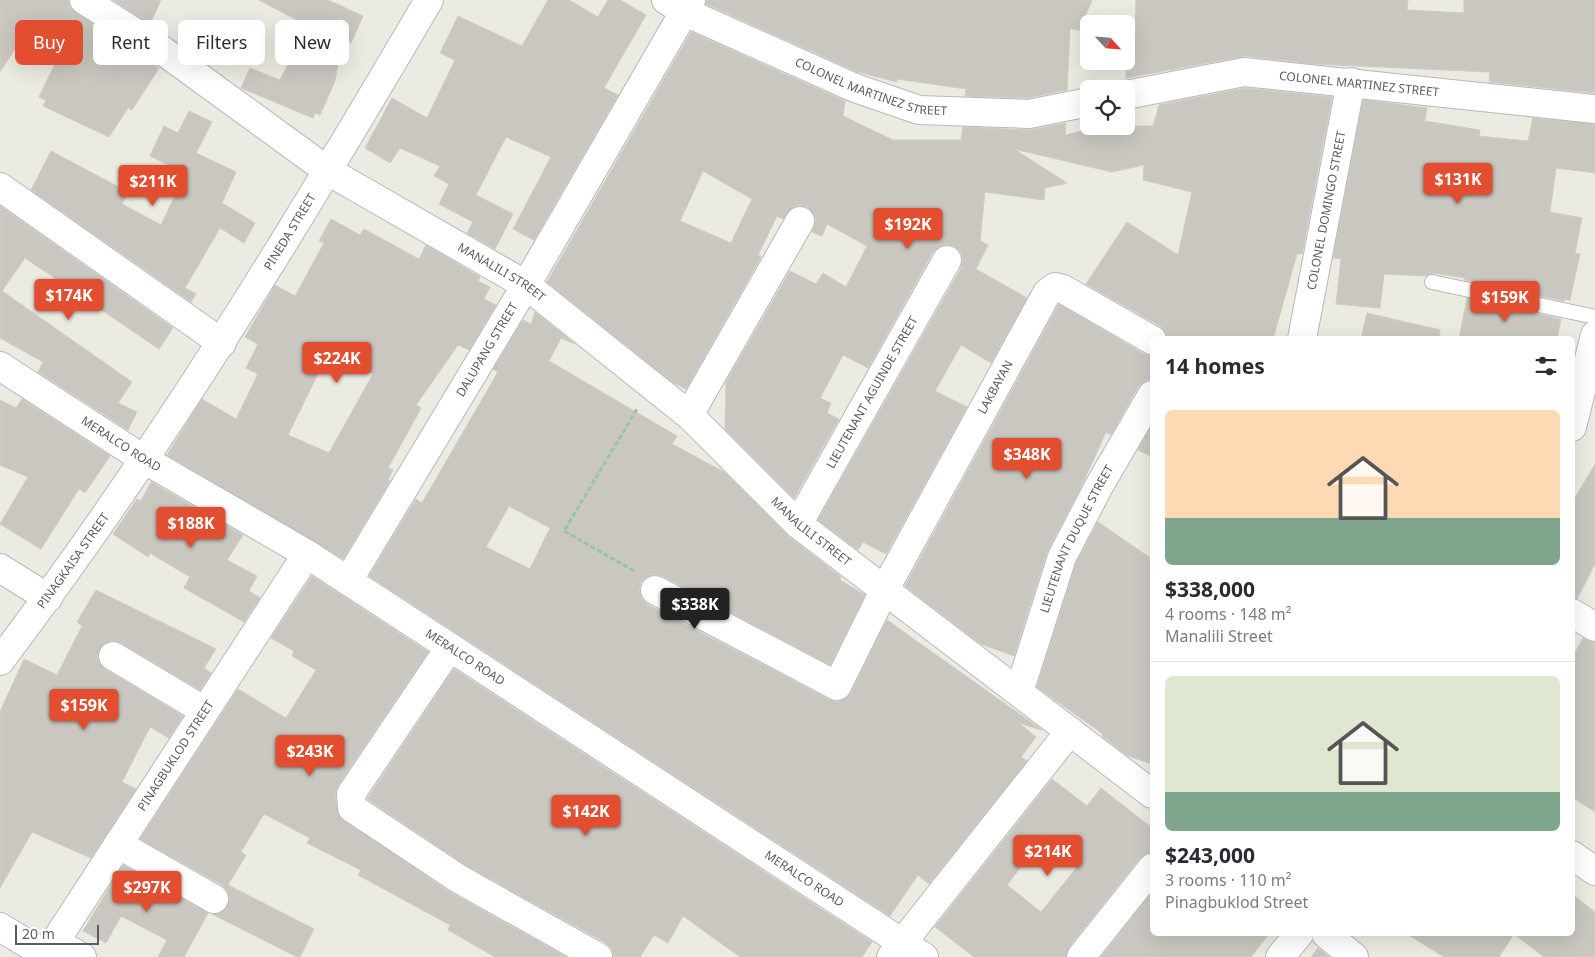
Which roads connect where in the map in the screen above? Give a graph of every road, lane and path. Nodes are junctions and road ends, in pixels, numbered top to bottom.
1 (84, 0) edge
2 (429, 0) edge
3 (681, 4) edge
4 (1352, 82) junction
5 (1135, 93) edge
6 (1080, 104) edge
7 (1595, 109) edge
8 (328, 171) junction
9 (0, 187) edge
10 (800, 221) dead end
11 (947, 260) dead end
12 (1432, 282) dead end
13 (526, 285) junction
14 (1595, 317) edge
15 (1595, 335) edge
16 (1303, 336) edge
17 (1150, 339) edge
18 (222, 343) junction
19 (0, 366) edge
20 (651, 385) junction
21 (1150, 398) edge
22 (689, 415) junction
23 (1575, 415) edge
24 (145, 460) junction
25 (798, 524) junction
26 (307, 554) junction
27 (0, 568) edge
28 (348, 581) junction
29 (886, 589) junction
30 (656, 590) joint
31 (48, 598) junction
32 (1575, 615) edge
33 (1595, 627) edge
34 (450, 647) junction
35 (113, 656) dead end
36 (0, 661) edge
37 (1020, 692) junction
38 (205, 710) junction
39 (1070, 731) junction
40 (1150, 792) edge
41 (118, 844) junction
42 (1575, 857) edge
43 (1150, 871) edge
44 (1595, 871) edge
45 (214, 899) dead end
46 (0, 927) edge
47 (1296, 936) edge
48 (1328, 936) edge
49 (896, 949) edge
50 (49, 951) edge
51 (82, 957) edge
52 (598, 957) edge
53 (924, 957) edge
54 (1081, 957) edge
55 (1280, 957) edge
56 (1354, 957) edge

1 - 8 street, MANALILI STREET
2 - 8 street, PINEDA STREET
3 - 6 street, COLONEL MARTINEZ STREET
3 - 13 street, DALUPANG STREET
4 - 5 street, COLONEL MARTINEZ STREET
4 - 7 street, COLONEL MARTINEZ STREET
4 - 16 street, COLONEL DOMINGO STREET
8 - 13 street, MANALILI STREET
8 - 18 street, PINEDA STREET
9 - 18 street
10 - 22 street
11 - 25 street, LIEUTENANT AGUINDE STREET
12 - 14 lane
13 - 20 street, MANALILI STREET
13 - 28 street, DALUPANG STREET
15 - 23 street
17 - 29 street, LAKBAYAN
18 - 24 street, PINEDA STREET
19 - 24 street, MERALCO ROAD
20 - 22 street, MANALILI STREET
20 - 30 path
21 - 37 street, LIEUTENANT DUQUE STREET
22 - 25 street, MANALILI STREET
24 - 26 street, MERALCO ROAD
24 - 31 street, PINAGKAISA STREET
25 - 29 street, MANALILI STREET
26 - 28 street, MERALCO ROAD
26 - 38 street, PINAGBUKLOD STREET
27 - 31 street
28 - 34 street, MERALCO ROAD
29 - 30 street
29 - 37 street, MANALILI STREET
31 - 36 street, PINAGKAISA STREET
32 - 33 street
34 - 49 street, MERALCO ROAD
34 - 52 street
35 - 38 street
37 - 39 street, MANALILI STREET
38 - 41 street, PINAGBUKLOD STREET
39 - 40 street, MANALILI STREET
39 - 49 street
41 - 45 street
41 - 50 street, PINAGBUKLOD STREET
42 - 44 street
43 - 54 street
46 - 50 street
47 - 55 street
48 - 56 street
49 - 53 street, MERALCO ROAD
50 - 51 street

